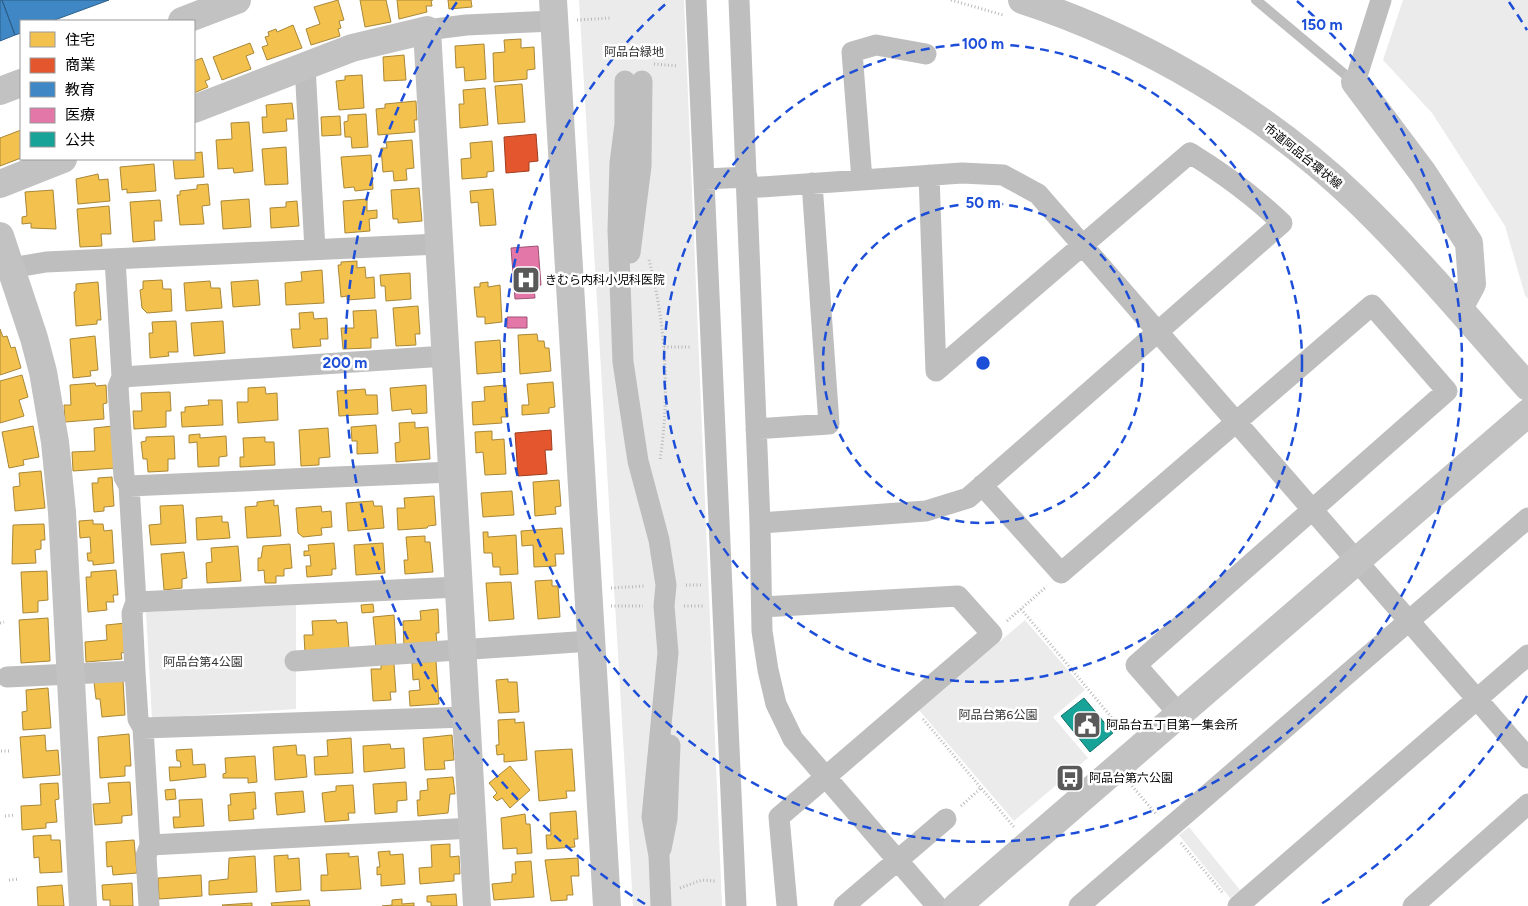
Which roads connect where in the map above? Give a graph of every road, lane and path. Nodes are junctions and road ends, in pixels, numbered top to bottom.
1 (237, 0) edge
2 (696, 0) edge
3 (739, 0) edge
4 (1022, 0) edge
5 (1256, 0) edge
6 (1381, 0) edge
7 (559, 14) edge
8 (611, 18) dead end
9 (185, 20) edge
10 (427, 30) junction
11 (926, 54) dead end
12 (305, 66) junction
13 (686, 66) dead end
14 (639, 75) joint
15 (1355, 82) junction
16 (20, 83) edge
17 (0, 91) edge
18 (195, 109) edge
19 (60, 160) edge
20 (929, 175) junction
21 (705, 179) junction
22 (862, 180) junction
23 (747, 182) junction
24 (812, 183) junction
25 (0, 184) edge
26 (0, 236) edge
27 (440, 244) junction
28 (1082, 245) junction
29 (315, 250) junction
30 (647, 251) dead end
31 (115, 259) junction
32 (6, 269) edge
33 (1459, 308) junction
34 (1158, 332) junction
35 (664, 347) junction
36 (698, 347) dead end
37 (446, 356) junction
38 (122, 377) junction
39 (1528, 387) edge
40 (1528, 413) edge
41 (1236, 422) junction
42 (756, 429) junction
43 (660, 462) dead end
44 (452, 472) junction
45 (982, 485) junction
46 (129, 486) junction
47 (1312, 510) junction
48 (1528, 518) edge
49 (760, 523) junction
50 (1357, 561) junction
51 (1061, 573) junction
52 (459, 587) junction
53 (136, 602) junction
54 (762, 607) junction
55 (1021, 608) junction
56 (1409, 621) junction
57 (992, 634) junction
58 (591, 641) junction
59 (462, 651) junction
60 (1528, 655) edge
61 (295, 661) dead end
62 (135, 671) junction
63 (71, 674) junction
64 (7, 677) dead end
65 (1477, 699) junction
66 (910, 703) junction
67 (1179, 714) junction
68 (466, 717) junction
69 (144, 728) junction
70 (1138, 750) junction
71 (1, 751) dead end
72 (11, 751) dead end
73 (1528, 758) edge
74 (825, 776) junction
75 (981, 788) junction
76 (1528, 804) edge
77 (15, 815) dead end
78 (5, 816) dead end
79 (946, 819) joint
80 (472, 828) junction
81 (1029, 844) junction
82 (150, 845) junction
83 (898, 860) junction
84 (1195, 860) dead end
85 (1208, 875) dead end
86 (19, 879) dead end
87 (9, 880) dead end
88 (736, 884) junction
89 (670, 901) edge
90 (83, 906) edge
91 (149, 906) edge
92 (477, 906) edge
93 (607, 906) edge
94 (736, 906) edge
95 (787, 906) edge
96 (844, 906) edge
97 (937, 906) edge
98 (957, 906) edge
99 (1079, 906) edge
100 (1238, 906) edge
101 (1413, 906) edge

1 - 9 street
2 - 21 street
3 - 23 street
4 - 33 street, 市道阿品台環状線
5 - 15 lane
6 - 15 street
7 - 8 path
7 - 10 street
7 - 58 street
10 - 12 street
10 - 27 street
11 - 22 street
12 - 18 street
12 - 29 street
13 - 14 path
14 - 89 street
15 - 33 street
16 - 17 street
19 - 25 street
20 - 22 street
20 - 28 street
20 - 28 street
21 - 23 street
21 - 88 street
22 - 24 street
23 - 24 street
23 - 42 street
24 - 42 street
26 - 32 street
27 - 29 street
27 - 37 street
28 - 34 street
28 - 34 street
29 - 31 street
30 - 35 path
31 - 32 street
31 - 38 street
32 - 63 street
33 - 39 street, 市道阿品台環状線
34 - 41 street
34 - 45 street
35 - 36 path
35 - 43 path
37 - 38 street
37 - 44 street
38 - 46 street
40 - 50 street
41 - 47 street
41 - 47 street
41 - 51 street
42 - 49 street
44 - 46 street
44 - 52 street
45 - 49 street
45 - 51 street
46 - 53 street
47 - 50 street
47 - 67 street
48 - 56 street
49 - 54 street
50 - 56 street
50 - 67 street
51 - 55 path
52 - 53 street
52 - 59 street
53 - 62 street
54 - 57 street
54 - 74 street
55 - 57 path
55 - 70 path
56 - 65 street
56 - 99 street
57 - 66 street
58 - 59 street
58 - 93 street
59 - 61 street
59 - 68 street
60 - 65 street
62 - 63 street
62 - 69 street
63 - 64 street
63 - 90 street
65 - 73 street
65 - 100 street
66 - 74 street
66 - 75 path
67 - 70 street
68 - 69 street
68 - 80 street
69 - 82 street
70 - 81 street
71 - 72 path
74 - 83 street
74 - 95 street
75 - 79 path
75 - 81 path
76 - 101 street
77 - 78 path
79 - 83 street
80 - 82 street
80 - 92 street
81 - 98 street
82 - 91 street
83 - 96 street
83 - 97 street
84 - 85 path
86 - 87 path
88 - 89 path
88 - 94 street

